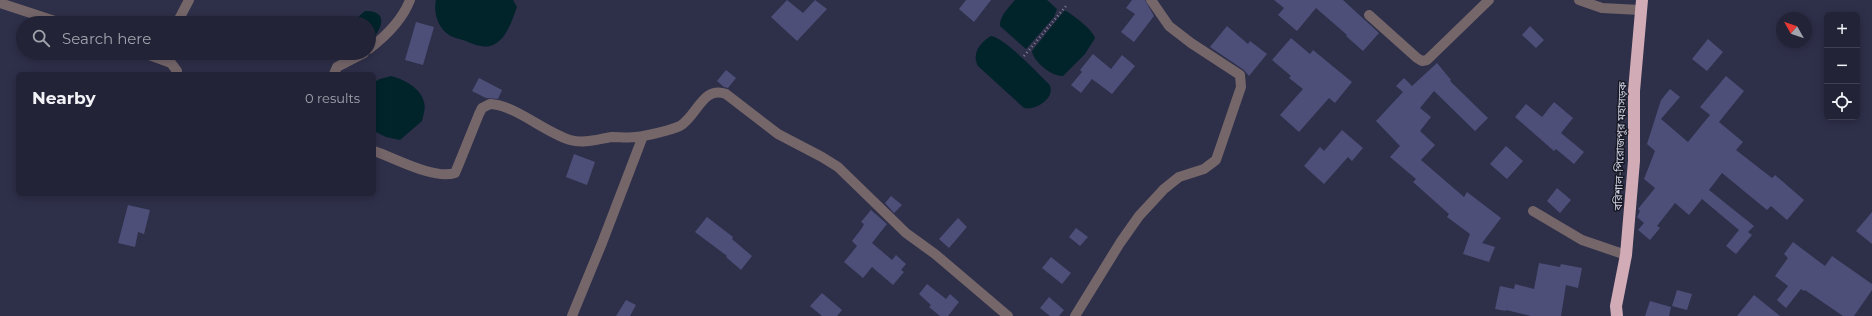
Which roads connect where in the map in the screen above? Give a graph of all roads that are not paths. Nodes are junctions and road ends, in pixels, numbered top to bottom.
1 (189, 0) edge
2 (410, 0) edge
3 (1151, 0) edge
4 (1489, 0) edge
5 (1579, 0) edge
6 (0, 3) edge
7 (1641, 5) edge
8 (1369, 15) dead end
9 (40, 16) edge
10 (181, 16) edge
11 (376, 44) edge
12 (166, 60) edge
13 (350, 60) edge
14 (177, 72) edge
15 (335, 72) edge
16 (643, 136) junction
17 (376, 152) edge
18 (1533, 211) dead end
19 (1626, 255) junction
20 (572, 316) edge
21 (1008, 316) edge
22 (1075, 316) edge
23 (1617, 316) edge

1 - 10 street
2 - 11 street
3 - 22 street
4 - 8 street
5 - 7 street
6 - 9 street
7 - 19 highway, বরিশাল-পিরোজপুর মহাসড়ক
12 - 14 street
13 - 15 street
16 - 17 street
16 - 20 street
16 - 21 street
18 - 19 street
19 - 23 highway, বরিশাল-পিরোজপুর মহাসড়ক

